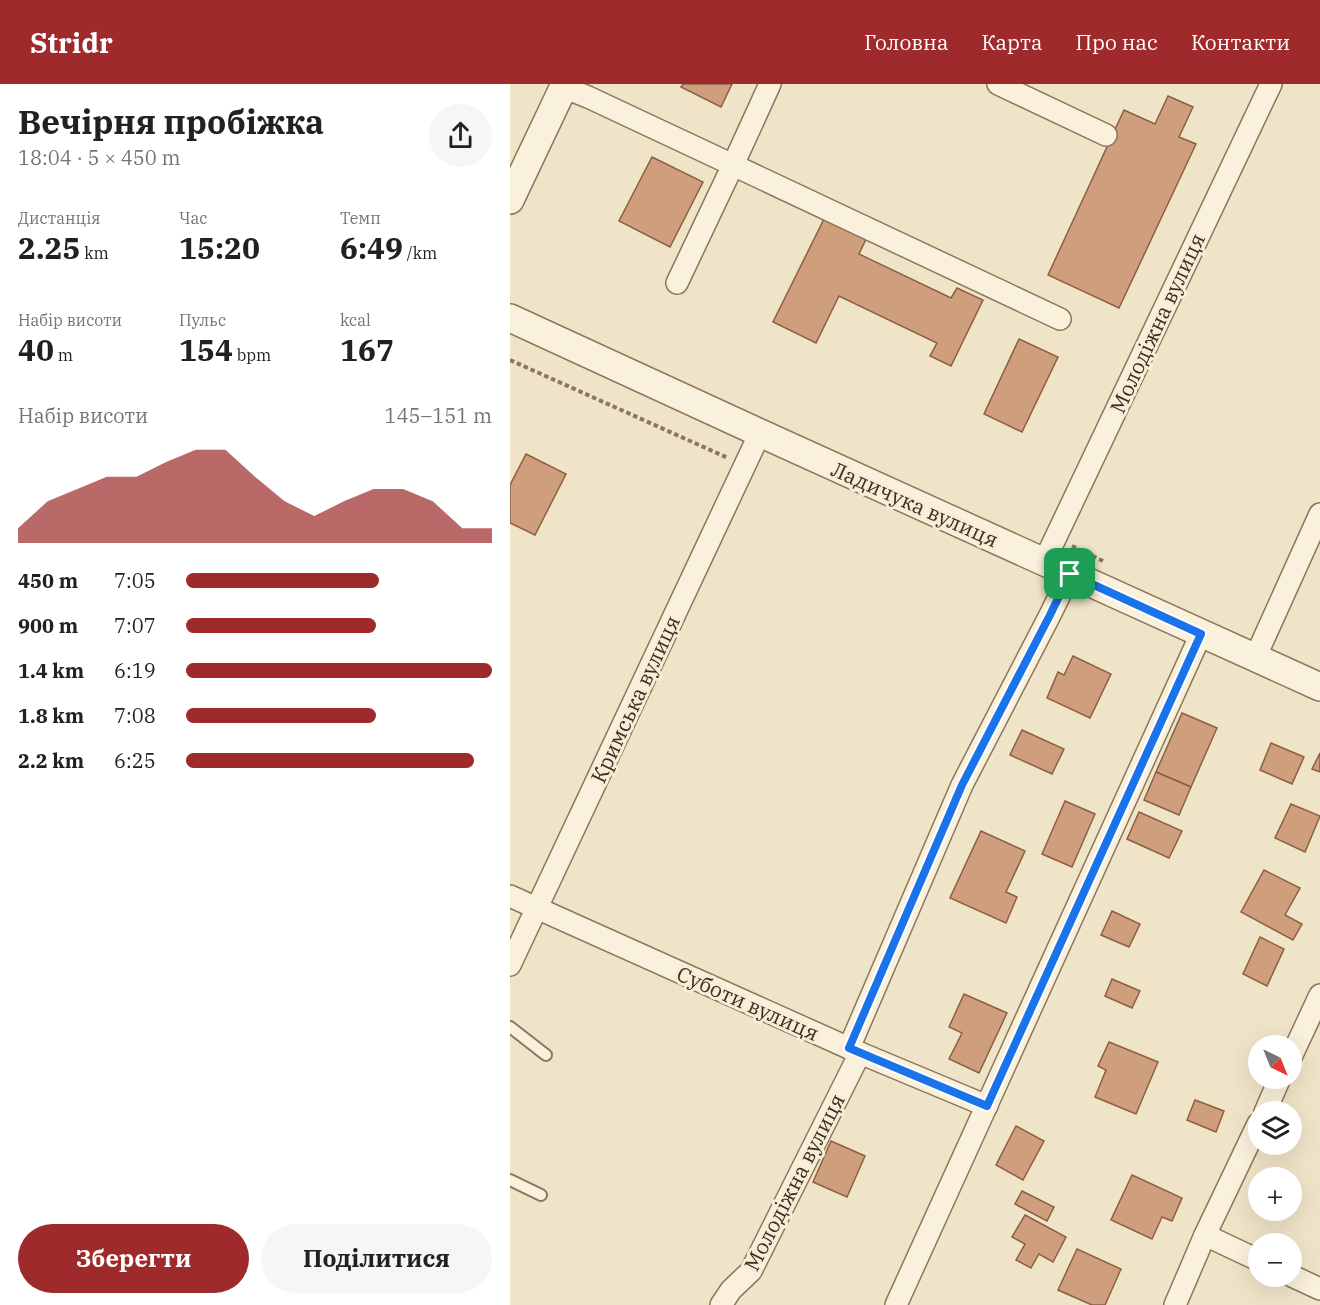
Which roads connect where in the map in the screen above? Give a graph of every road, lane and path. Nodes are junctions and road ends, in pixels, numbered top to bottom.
1 (770, 84) edge
2 (998, 84) edge
3 (1271, 84) edge
4 (564, 86) edge
5 (1106, 135) dead end
6 (733, 165) junction
7 (510, 200) edge
8 (677, 283) dead end
9 (510, 318) edge
10 (1060, 319) dead end
11 (510, 360) edge
12 (760, 433) junction
13 (745, 466) junction
14 (1320, 514) edge
15 (1044, 562) junction
16 (1070, 574) junction
17 (1201, 634) junction
18 (1255, 658) junction
19 (1320, 687) edge
20 (510, 896) edge
21 (536, 908) junction
22 (510, 965) edge
23 (1320, 995) edge
24 (510, 1027) edge
25 (1301, 1035) edge
26 (854, 1051) junction
27 (546, 1055) dead end
28 (987, 1106) junction
29 (1248, 1145) edge
30 (510, 1180) edge
31 (541, 1195) dead end
32 (1205, 1235) junction
33 (1248, 1255) edge
34 (1302, 1281) edge
35 (1320, 1289) edge
36 (721, 1305) edge
37 (896, 1305) edge
38 (1175, 1305) edge

1 - 6 street
2 - 5 street
3 - 15 street, Молодіжна вулиця
4 - 6 street
4 - 7 street
6 - 8 street
6 - 10 street
9 - 12 street, Ладичука вулиця
11 - 13 path
12 - 13 street, Кримська вулиця
12 - 15 street, Ладичука вулиця
13 - 21 street, Кримська вулиця
14 - 18 street
15 - 16 street, Ладичука вулиця
16 - 17 street, Ладичука вулиця
16 - 26 street, Молодіжна вулиця
17 - 18 street, Ладичука вулиця
17 - 28 street
18 - 19 street, Ладичука вулиця
20 - 21 street, Суботи вулиця
21 - 22 street, Кримська вулиця
21 - 26 street, Суботи вулиця
23 - 25 street
24 - 27 lane
26 - 28 street, Суботи вулиця
26 - 36 street, Молодіжна вулиця
28 - 37 street
29 - 32 street
30 - 31 lane
32 - 33 street
32 - 38 street
34 - 35 street

